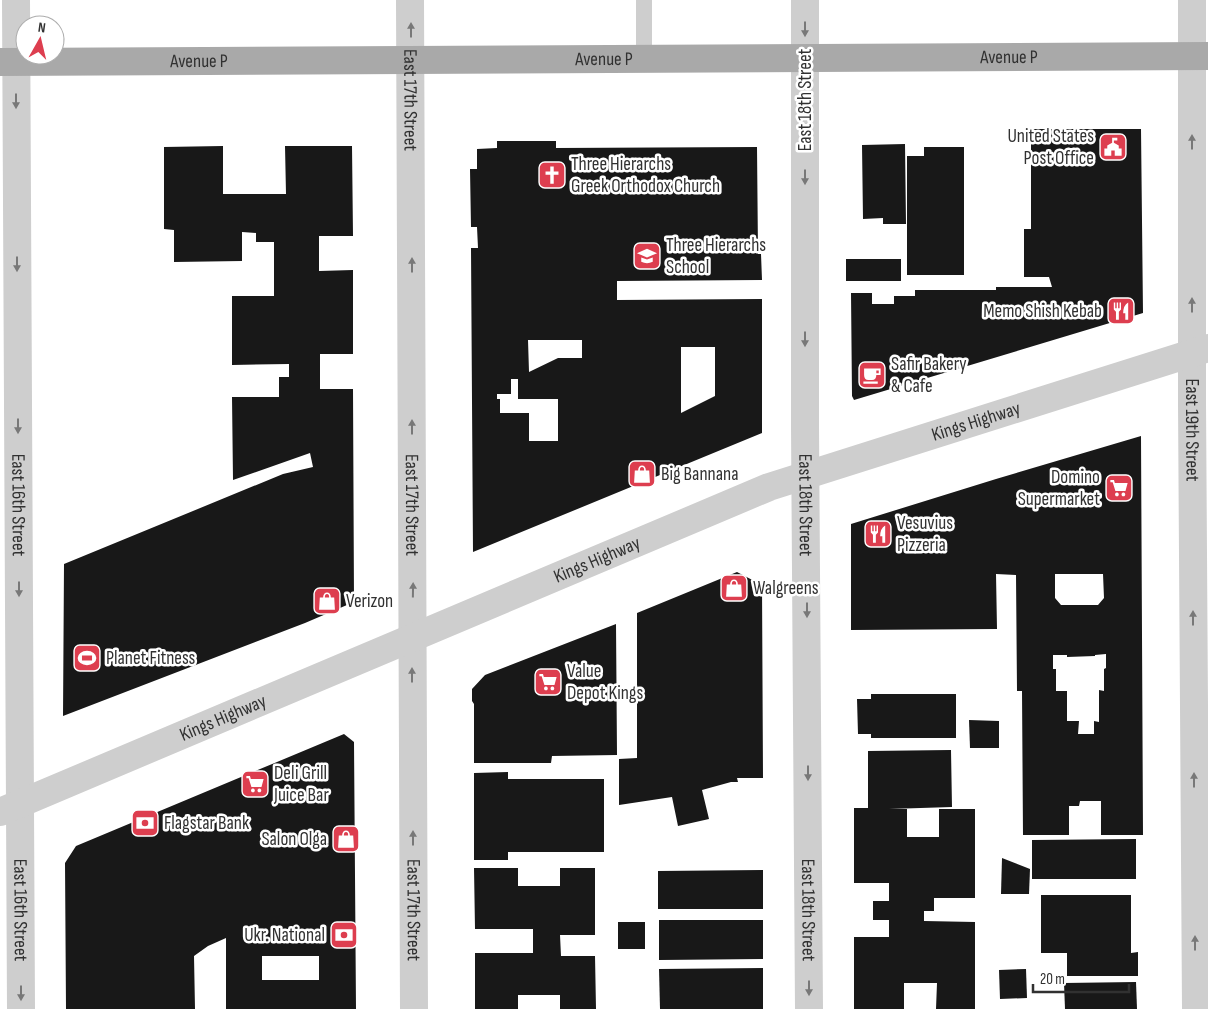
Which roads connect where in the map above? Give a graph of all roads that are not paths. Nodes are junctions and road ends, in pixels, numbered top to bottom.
1 (16, 0) edge
2 (410, 0) edge
3 (644, 0) edge
4 (805, 0) edge
5 (1192, 0) edge
6 (1200, 56) edge
7 (805, 58) junction
8 (644, 59) junction
9 (411, 60) junction
10 (8, 62) edge
11 (1200, 351) edge
12 (806, 474) junction
13 (412, 638) junction
14 (10, 808) edge
15 (21, 1009) edge
16 (414, 1009) edge
17 (809, 1009) edge
18 (1196, 1009) edge

1 - 10 street, East 16th Street
9 -> 2 street, East 17th Street
3 - 8 lane
4 -> 7 street, East 18th Street
5 - 6 street, East 19th Street
6 - 7 main road, Avenue P
11 -> 6 street, East 19th Street
7 - 8 main road, Avenue P
7 -> 12 street, East 18th Street
8 - 9 main road, Avenue P
9 - 10 main road, Avenue P
13 -> 9 street, East 17th Street
10 -> 14 street, East 16th Street
11 - 12 street, Kings Highway
18 -> 11 street, East 19th Street
12 - 13 street, Kings Highway
12 -> 17 street, East 18th Street
13 - 14 street, Kings Highway
16 -> 13 street, East 17th Street
14 -> 15 street, East 16th Street

